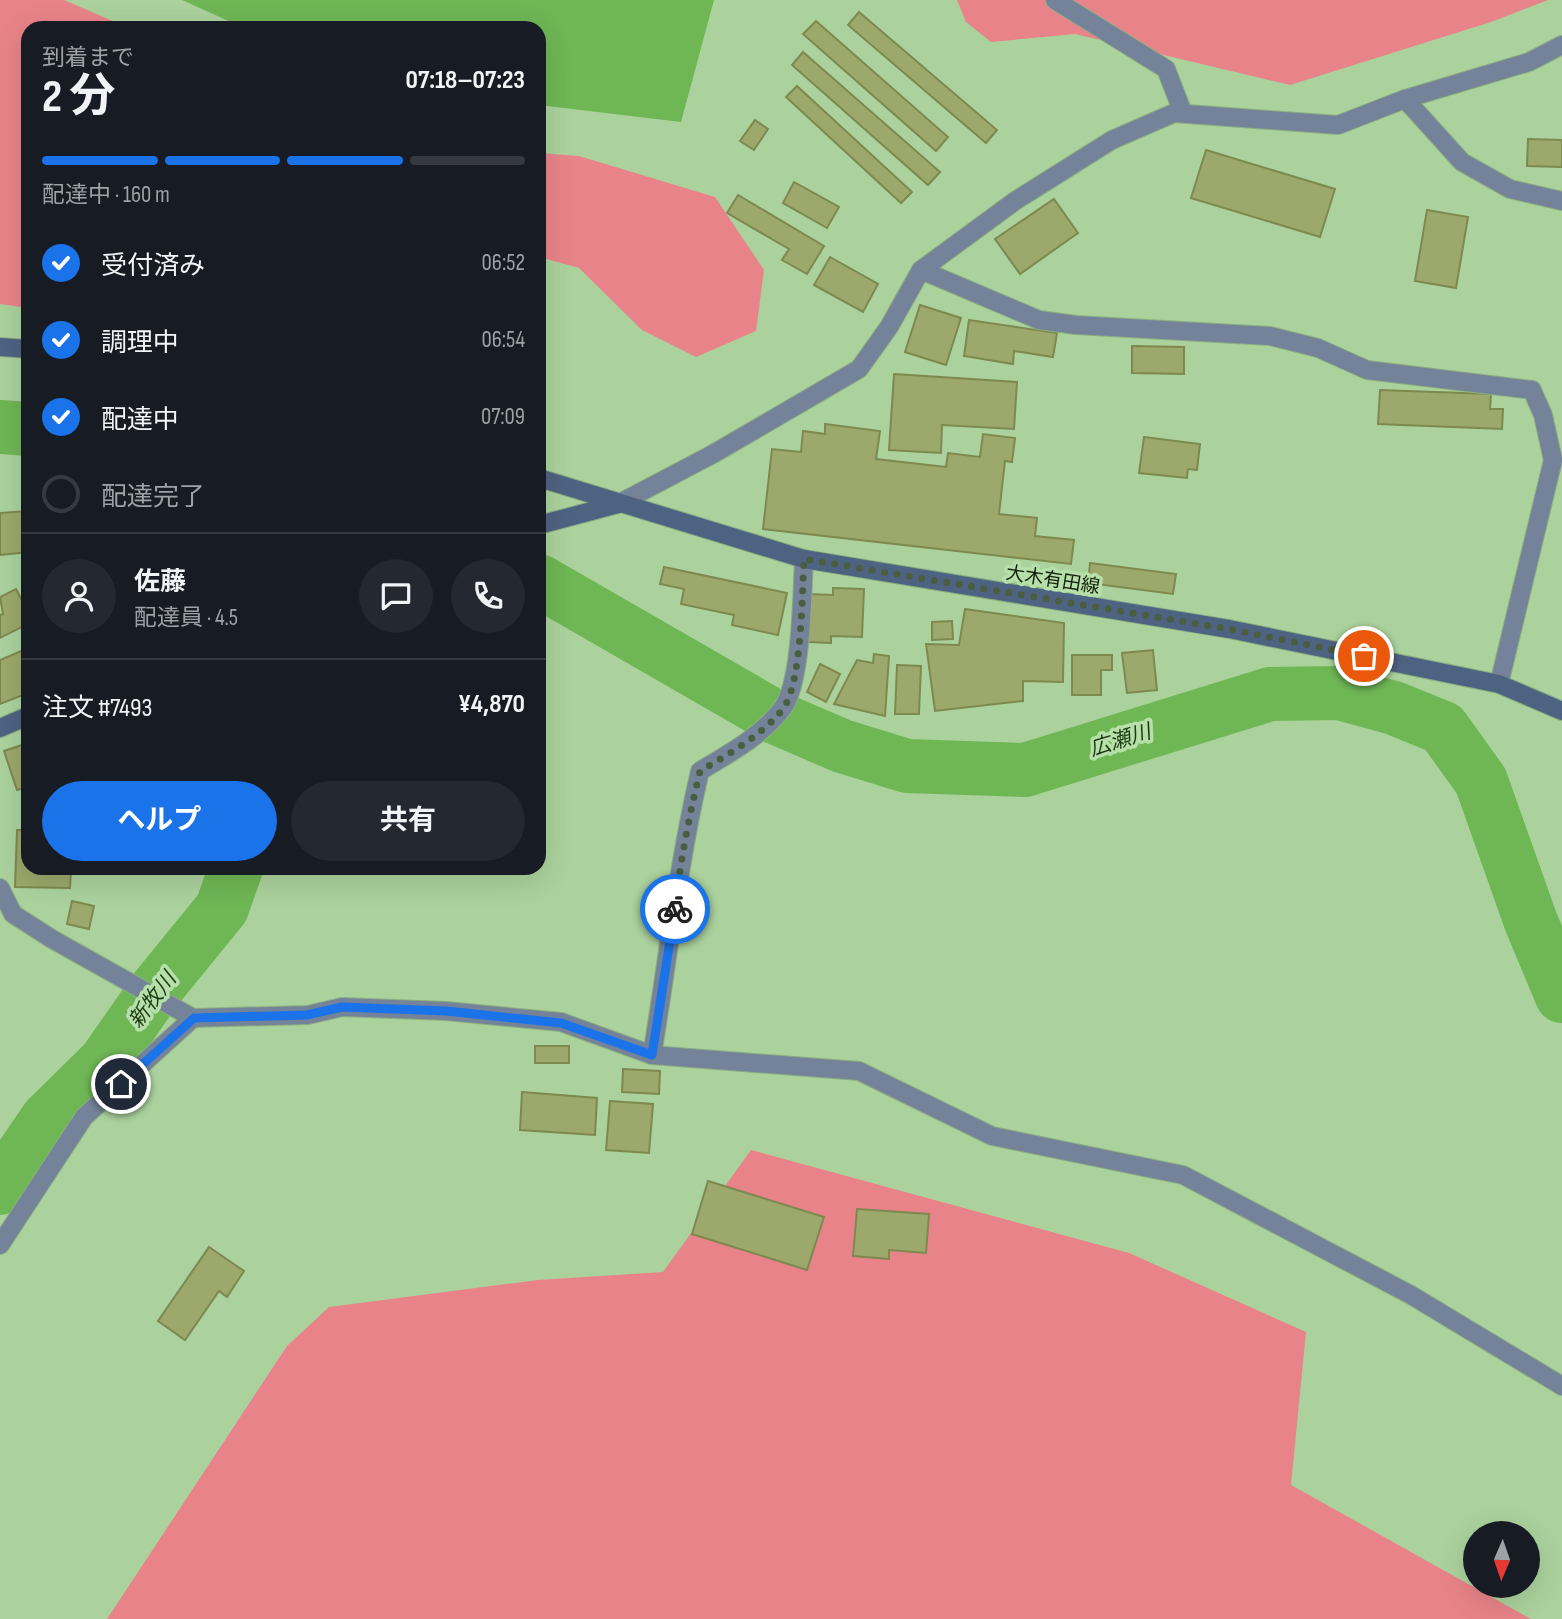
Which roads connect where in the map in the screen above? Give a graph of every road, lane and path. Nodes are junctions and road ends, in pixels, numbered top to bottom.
1 (1055, 0) edge
2 (1562, 45) edge
3 (1405, 99) junction
4 (1183, 113) junction
5 (1562, 201) edge
6 (921, 270) junction
7 (0, 347) edge
8 (21, 348) edge
9 (546, 480) edge
10 (618, 504) junction
11 (546, 523) edge
12 (804, 559) junction
13 (1499, 684) junction
14 (1562, 711) edge
15 (21, 719) edge
16 (0, 728) edge
17 (0, 888) edge
18 (194, 1018) junction
19 (652, 1055) junction
20 (0, 1245) edge
21 (1562, 1386) edge

1 - 4 street
2 - 3 street
3 - 4 street
3 - 5 street
4 - 6 street
6 - 10 street
6 - 13 street
7 - 8 main road
9 - 10 main road, 大木有田線
10 - 11 main road
10 - 12 main road, 大木有田線
12 - 13 main road, 大木有田線
12 - 19 street
13 - 14 main road, 大木有田線
15 - 16 main road
17 - 18 street
18 - 19 street
18 - 20 street
19 - 21 street

